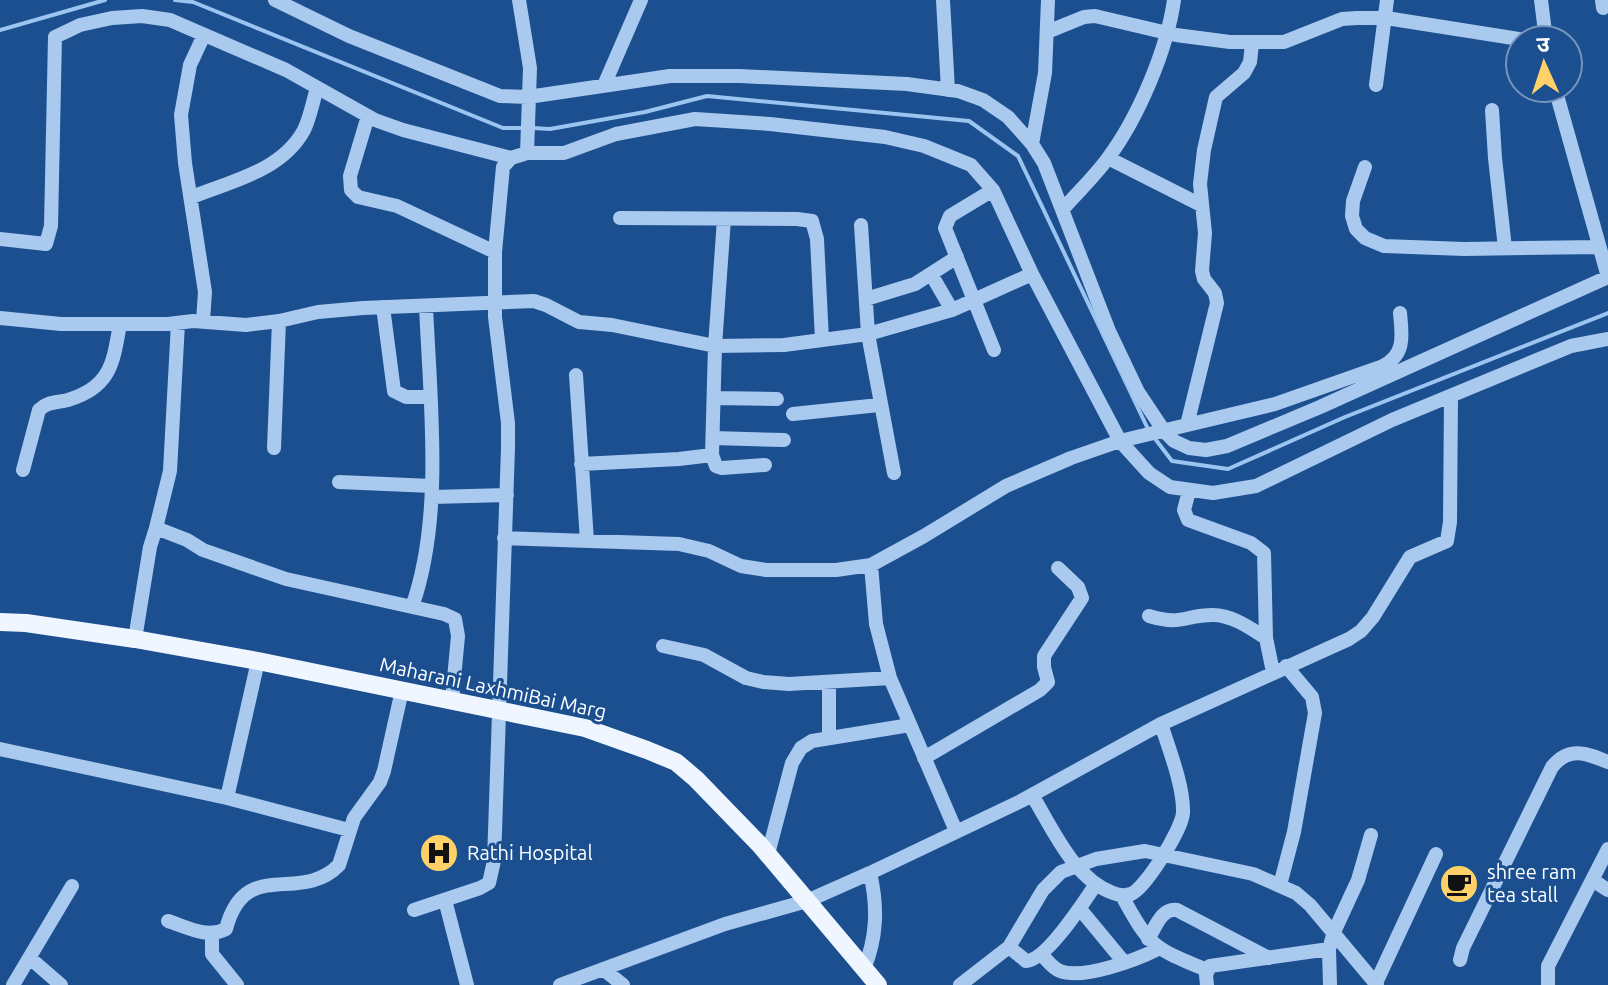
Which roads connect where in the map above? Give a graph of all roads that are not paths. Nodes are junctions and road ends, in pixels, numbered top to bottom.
1 (275, 0) edge
2 (519, 0) edge
3 (641, 0) edge
4 (943, 0) edge
5 (1048, 0) edge
6 (1174, 0) edge
7 (1387, 0) edge
8 (1541, 0) edge
9 (1386, 18) junction
10 (1544, 24) edge
11 (1047, 32) junction
12 (1167, 32) junction
13 (204, 35) junction
14 (1504, 37) edge
15 (1252, 44) junction
16 (605, 83) junction
17 (1376, 85) dead end
18 (317, 88) junction
19 (948, 90) junction
20 (528, 103) junction
21 (1559, 104) edge
22 (1492, 110) dead end
23 (368, 116) junction
24 (1032, 144) junction
25 (528, 148) junction
26 (511, 158) junction
27 (1108, 158) junction
28 (1365, 167) dead end
29 (993, 190) junction
30 (192, 197) junction
31 (1201, 205) junction
32 (1063, 209) junction
33 (620, 218) dead end
34 (724, 219) junction
35 (861, 225) dead end
36 (0, 239) edge
37 (1598, 247) junction
38 (1505, 248) junction
39 (495, 252) junction
40 (957, 257) junction
41 (931, 274) junction
42 (1032, 274) junction
43 (866, 299) junction
44 (975, 300) junction
45 (495, 302) junction
46 (426, 306) junction
47 (383, 307) junction
48 (952, 310) junction
49 (1400, 313) dead end
50 (0, 318) edge
51 (203, 321) junction
52 (279, 321) junction
53 (178, 323) junction
54 (120, 324) junction
55 (868, 334) junction
56 (1608, 339) edge
57 (822, 340) junction
58 (715, 346) junction
59 (994, 350) dead end
60 (576, 375) dead end
61 (1451, 396) junction
62 (429, 397) junction
63 (714, 398) junction
64 (777, 399) dead end
65 (879, 405) junction
66 (793, 414) dead end
67 (1187, 425) junction
68 (1162, 431) junction
69 (713, 438) junction
70 (784, 440) dead end
71 (1123, 440) junction
72 (274, 448) dead end
73 (712, 455) junction
74 (581, 464) junction
75 (765, 465) dead end
76 (23, 470) dead end
77 (894, 473) dead end
78 (339, 482) dead end
79 (1189, 491) junction
80 (432, 492) junction
81 (507, 495) junction
82 (156, 528) junction
83 (504, 538) junction
84 (587, 541) junction
85 (871, 565) junction
86 (1058, 568) dead end
87 (412, 607) junction
88 (1149, 616) dead end
89 (0, 622) edge
90 (1266, 638) junction
91 (135, 639) junction
92 (663, 646) dead end
93 (258, 661) junction
94 (1280, 669) junction
95 (890, 678) junction
96 (829, 682) junction
97 (402, 690) junction
98 (452, 700) junction
99 (498, 709) junction
100 (1161, 724) junction
101 (910, 725) junction
102 (829, 738) junction
103 (0, 749) edge
104 (924, 758) junction
105 (1608, 762) edge
106 (1032, 795) junction
107 (227, 798) junction
108 (349, 830) junction
109 (956, 831) junction
110 (1371, 835) dead end
111 (1608, 849) edge
112 (1163, 853) junction
113 (768, 854) junction
114 (1436, 854) dead end
115 (1075, 865) junction
116 (870, 873) junction
117 (1594, 881) junction
118 (1096, 884) junction
119 (1280, 885) junction
120 (72, 886) dead end
121 (1608, 890) edge
122 (1122, 896) junction
123 (445, 900) junction
124 (807, 901) junction
125 (1080, 909) junction
126 (414, 910) dead end
127 (168, 921) dead end
128 (1334, 932) junction
129 (212, 934) junction
130 (1153, 944) junction
131 (1009, 947) junction
132 (1329, 949) junction
133 (1041, 954) junction
134 (1269, 958) junction
135 (31, 959) junction
136 (1460, 960) dead end
137 (1123, 961) junction
138 (603, 969) junction
139 (864, 969) junction
140 (1207, 978) edge
141 (1377, 984) edge
142 (13, 985) edge
143 (61, 985) edge
144 (237, 985) edge
145 (467, 985) edge
146 (560, 985) edge
147 (623, 985) edge
148 (878, 985) edge
149 (960, 985) edge
150 (1330, 985) edge
151 (1548, 985) edge

1 - 20 street
2 - 20 street
3 - 16 street
4 - 19 street
5 - 11 street
6 - 12 street
7 - 9 street
8 - 10 street
9 - 14 street
9 - 15 street
9 - 17 street
11 - 12 street
11 - 24 street
12 - 15 street
12 - 27 street
13 - 18 street
13 - 30 street
13 - 36 street
15 - 31 street
16 - 19 street
16 - 20 street
18 - 23 street
18 - 30 street
19 - 24 street
20 - 25 street
21 - 37 street
22 - 38 street
23 - 26 street
23 - 39 street
24 - 32 street
25 - 26 street
25 - 29 street
26 - 39 street
27 - 31 street
27 - 32 street
28 - 38 street
29 - 40 street
29 - 42 street
30 - 51 street
31 - 67 street
32 - 68 street
33 - 34 street
34 - 57 street
34 - 58 street
35 - 43 street
37 - 38 street
37 - 68 street
39 - 45 street
40 - 41 street
40 - 44 street
41 - 43 street
41 - 48 street
42 - 44 street
42 - 71 street
43 - 55 street
44 - 48 street
44 - 59 street
45 - 46 street
45 - 58 street
45 - 81 street
46 - 47 street
46 - 62 street
47 - 52 street
47 - 62 street
48 - 55 street
49 - 67 street
50 - 54 street
51 - 52 street
51 - 53 street
52 - 72 street
53 - 54 street
53 - 82 street
54 - 76 street
55 - 57 street
55 - 65 street
56 - 61 street
57 - 58 street
58 - 63 street
60 - 74 street
61 - 79 street
61 - 94 street
62 - 80 street
63 - 64 street
63 - 69 street
65 - 66 street
65 - 77 street
67 - 68 street
68 - 71 street
69 - 70 street
69 - 73 street
71 - 79 street
71 - 85 street
73 - 74 street
73 - 75 street
74 - 84 street
78 - 80 street
79 - 90 street
80 - 81 street
80 - 87 street
81 - 83 street
82 - 87 street
82 - 91 street
83 - 84 street
83 - 99 street
84 - 85 street
85 - 95 street
86 - 104 street
87 - 98 street
88 - 90 street
89 - 91 main road, Maharani LaxhmiBai Marg
90 - 94 street
91 - 93 main road, Maharani LaxhmiBai Marg
92 - 96 street
93 - 97 main road, Maharani LaxhmiBai Marg
93 - 107 street
94 - 100 street
94 - 119 street
95 - 96 street
95 - 101 street
96 - 102 street
97 - 98 main road, Maharani LaxhmiBai Marg
97 - 108 street
98 - 99 main road, Maharani LaxhmiBai Marg
99 - 113 main road, Maharani LaxhmiBai Marg
99 - 123 street
100 - 106 street
100 - 112 street
101 - 102 street
101 - 104 street
102 - 113 street
103 - 107 street
104 - 109 street
105 - 136 street
106 - 109 street
106 - 115 street
107 - 108 street
108 - 129 street
109 - 116 street
110 - 128 street
111 - 117 street
112 - 115 street
112 - 119 street
112 - 122 street
113 - 124 main road, Maharani LaxhmiBai Marg
114 - 141 street
115 - 118 street
115 - 131 street
116 - 124 street
116 - 139 street
117 - 121 street
117 - 151 street
118 - 122 street
118 - 125 street
119 - 128 street
120 - 135 street
122 - 130 street
123 - 126 street
123 - 145 street
124 - 138 street
124 - 139 main road, Maharani LaxhmiBai Marg
125 - 133 street
125 - 137 street
127 - 129 street
128 - 132 street
128 - 141 street
129 - 144 street
130 - 134 street
130 - 137 street
130 - 140 street
131 - 133 street
131 - 149 street
132 - 134 street
132 - 150 street
133 - 137 street
134 - 140 street
135 - 142 street
135 - 143 street
138 - 146 street
138 - 147 street
139 - 148 main road, Maharani LaxhmiBai Marg

